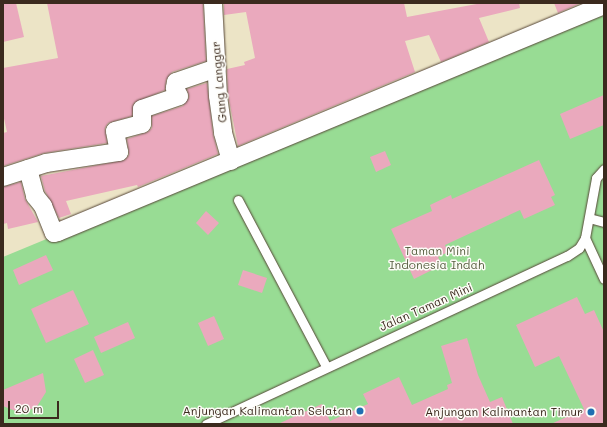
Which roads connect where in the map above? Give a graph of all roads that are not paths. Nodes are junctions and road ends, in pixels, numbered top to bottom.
1 (213, 3) edge
2 (604, 5) edge
3 (217, 68) junction
4 (231, 161) junction
5 (28, 169) junction
6 (604, 169) edge
7 (3, 177) edge
8 (238, 200) dead end
9 (589, 218) junction
10 (604, 222) edge
11 (585, 238) junction
12 (604, 279) edge
13 (326, 366) junction
14 (206, 424) edge

1 - 3 street, Gang Langgar
2 - 4 street
3 - 4 street, Gang Langgar
3 - 5 street
4 - 5 street
5 - 7 street
6 - 9 lane
8 - 13 lane
9 - 10 lane
9 - 11 lane
11 - 12 lane
11 - 13 lane, Jalan Taman Mini
13 - 14 lane, Jalan Taman Mini

